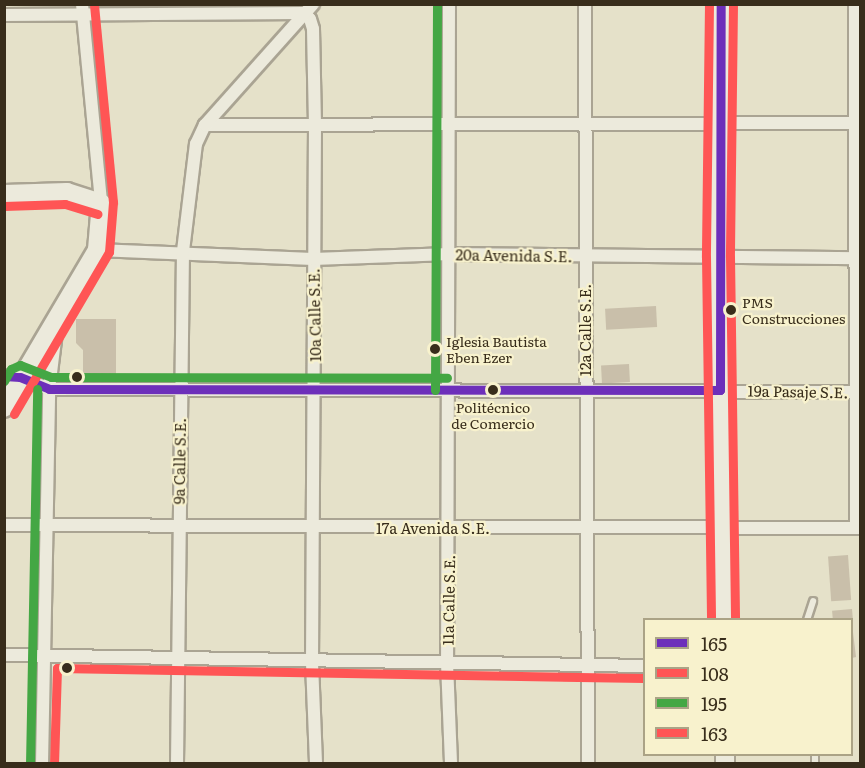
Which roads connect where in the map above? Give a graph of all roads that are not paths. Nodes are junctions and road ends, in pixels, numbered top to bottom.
1 (449, 4) edge
2 (585, 4) edge
3 (721, 4) edge
4 (855, 4) edge
5 (82, 8) edge
6 (308, 9) edge
7 (265, 10) edge
8 (4, 15) edge
9 (450, 122) junction
10 (585, 123) junction
11 (719, 123) junction
12 (858, 123) edge
13 (315, 125) junction
14 (205, 126) junction
15 (4, 194) edge
16 (101, 203) junction
17 (97, 250) junction
18 (183, 251) junction
19 (450, 254) junction
20 (586, 255) junction
21 (718, 257) junction
22 (858, 258) edge
23 (313, 259) junction
24 (59, 311) junction
25 (12, 376) edge
26 (49, 389) junction
27 (180, 390) junction
28 (447, 390) junction
29 (585, 390) junction
30 (720, 390) junction
31 (315, 392) junction
32 (858, 392) edge
33 (4, 408) edge
34 (4, 525) edge
35 (46, 525) junction
36 (178, 526) junction
37 (449, 527) junction
38 (858, 527) edge
39 (587, 528) junction
40 (314, 529) junction
41 (722, 529) junction
42 (813, 601) dead end
43 (723, 618) edge
44 (808, 618) edge
45 (4, 655) edge
46 (45, 656) junction
47 (176, 658) junction
48 (312, 663) junction
49 (447, 663) junction
50 (587, 665) junction
51 (643, 666) edge
52 (42, 764) edge
53 (177, 764) edge
54 (316, 764) edge
55 (451, 764) edge
56 (588, 764) edge

1 - 9 street, 11a Calle S.E.
2 - 10 street, 12a Calle S.E.
3 - 11 street
4 - 12 street
5 - 7 street
5 - 8 street
5 - 16 street
6 - 7 street
6 - 13 street, 10a Calle S.E.
6 - 14 street
9 - 10 street
9 - 13 street
9 - 19 street, 11a Calle S.E.
10 - 11 street
10 - 20 street, 12a Calle S.E.
11 - 12 street
11 - 21 street
12 - 22 street
13 - 14 street
13 - 23 street, 10a Calle S.E.
14 - 18 street, 9a Calle S.E.
15 - 16 street
16 - 17 street
17 - 18 street, 20a Avenida S.E.
17 - 24 street
18 - 23 street, 20a Avenida S.E.
18 - 27 street, 9a Calle S.E.
19 - 20 street, 20a Avenida S.E.
19 - 23 street, 20a Avenida S.E.
19 - 28 street, 11a Calle S.E.
20 - 21 street, 20a Avenida S.E.
20 - 29 street, 12a Calle S.E.
21 - 22 street, 20a Avenida S.E.
21 - 30 street
22 - 32 street
23 - 31 street, 10a Calle S.E.
24 - 25 street
24 - 26 street
25 - 26 street
25 - 33 street
26 - 27 street, 19a Pasaje S.E.
26 - 35 street
27 - 31 street, 19a Pasaje S.E.
27 - 36 street, 9a Calle S.E.
28 - 29 street, 19a Pasaje S.E.
28 - 31 street, 19a Pasaje S.E.
28 - 37 street, 11a Calle S.E.
29 - 30 street, 19a Pasaje S.E.
29 - 39 street, 12a Calle S.E.
30 - 32 street, 19a Pasaje S.E.
30 - 41 street
31 - 40 street, 10a Calle S.E.
32 - 38 street
34 - 35 street, 17a Avenida S.E.
35 - 36 street, 17a Avenida S.E.
35 - 46 street
36 - 40 street, 17a Avenida S.E.
36 - 47 street, 9a Calle S.E.
37 - 39 street, 17a Avenida S.E.
37 - 40 street, 17a Avenida S.E.
37 - 49 street, 11a Calle S.E.
38 - 41 street, 17a Avenida S.E.
39 - 41 street, 17a Avenida S.E.
39 - 50 street, 12a Calle S.E.
40 - 48 street, 10a Calle S.E.
41 - 43 street
42 - 44 lane
45 - 46 street
46 - 47 street
46 - 52 street
47 - 48 street
47 - 53 street, 9a Calle S.E.
48 - 49 street
48 - 54 street, 10a Calle S.E.
49 - 50 street
49 - 55 street, 11a Calle S.E.
50 - 51 street
50 - 56 street, 12a Calle S.E.

